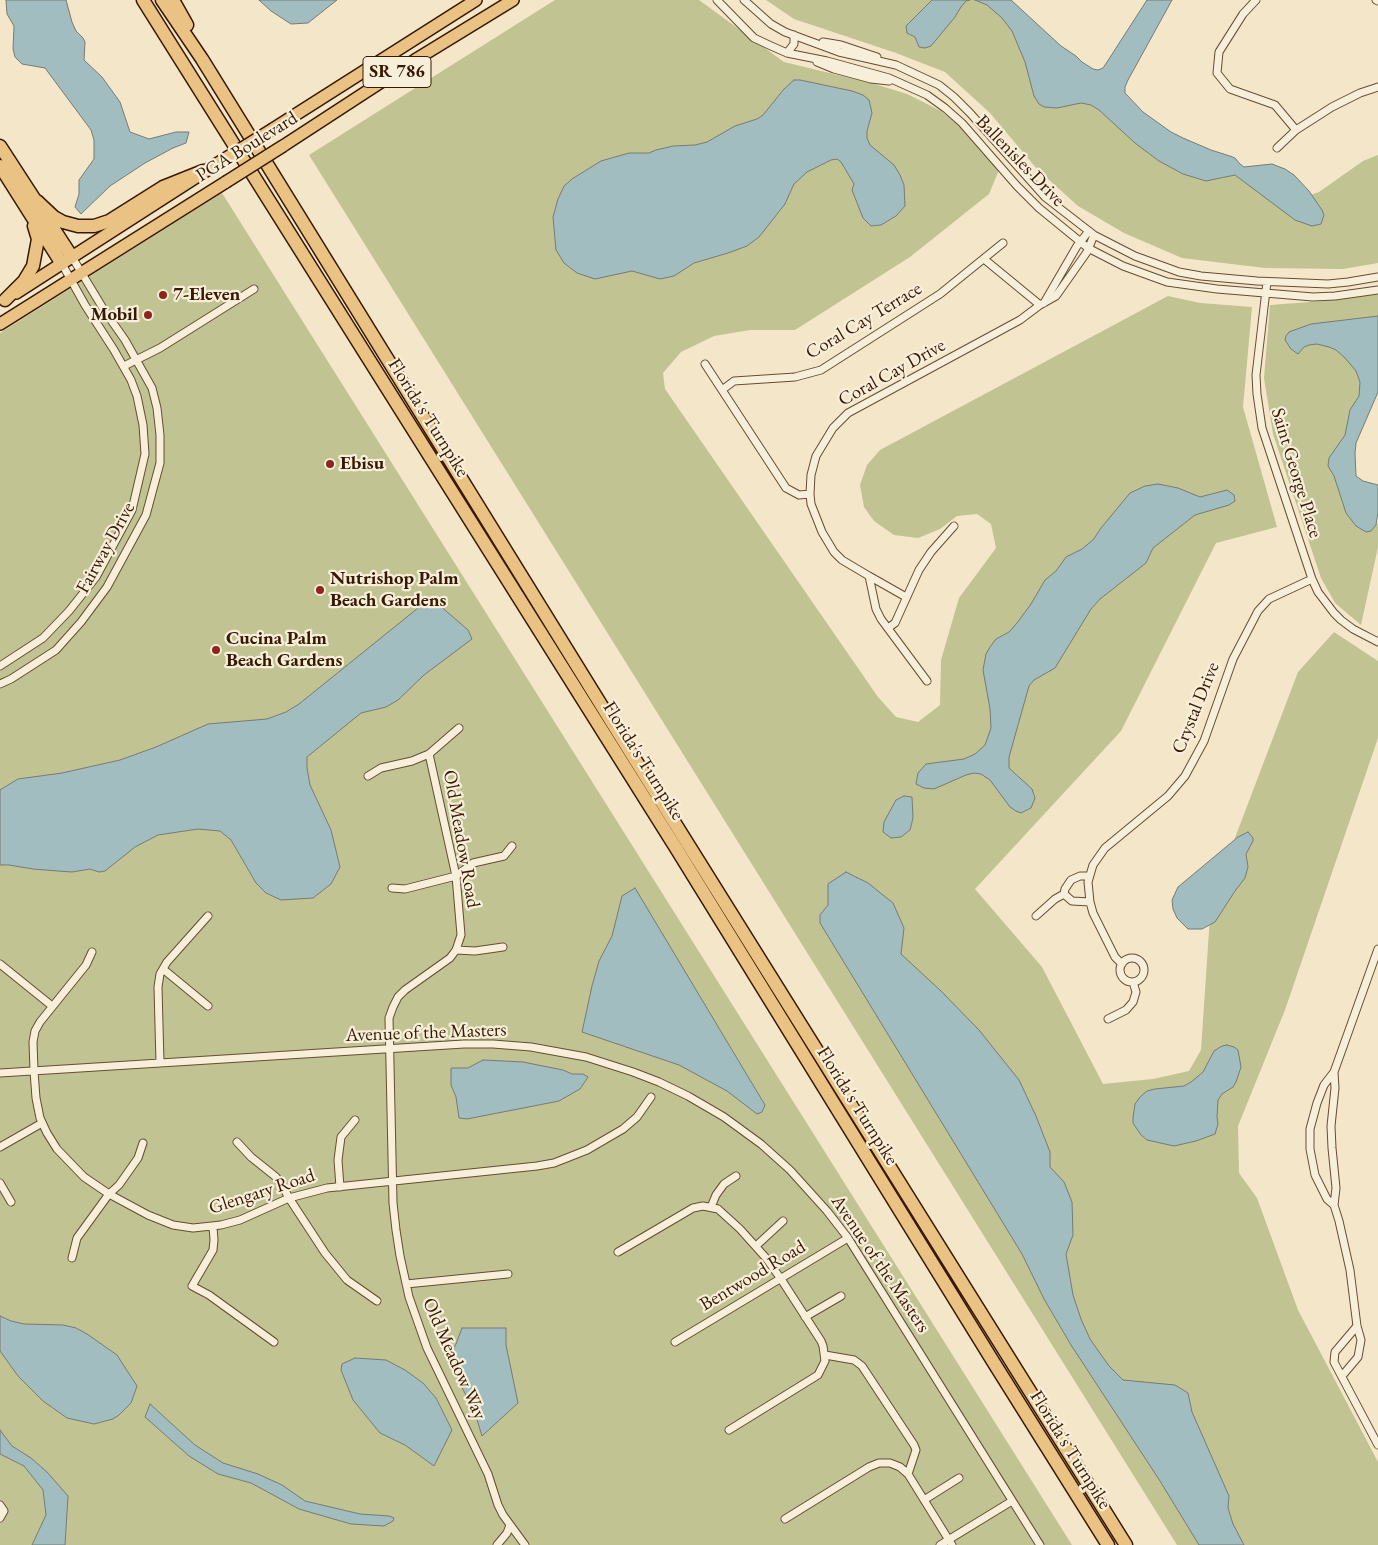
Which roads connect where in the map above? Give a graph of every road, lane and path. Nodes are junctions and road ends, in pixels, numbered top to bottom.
1 (143, 0) edge
2 (162, 0) edge
3 (173, 0) edge
4 (476, 0) edge
5 (513, 0) edge
6 (716, 0) edge
7 (744, 0) edge
8 (1256, 0) edge
9 (794, 34) junction
10 (805, 39) junction
11 (787, 53) junction
12 (801, 55) junction
13 (858, 56) junction
14 (202, 59) junction
15 (896, 65) junction
16 (855, 68) junction
17 (896, 82) junction
18 (1378, 87) edge
19 (1296, 130) junction
20 (0, 146) edge
21 (1277, 148) dead end
22 (0, 166) edge
23 (209, 168) junction
24 (37, 201) junction
25 (33, 219) junction
26 (1091, 233) junction
27 (1080, 242) junction
28 (1003, 243) dead end
29 (1088, 248) junction
30 (984, 259) junction
31 (67, 261) junction
32 (82, 272) junction
33 (1378, 277) edge
34 (70, 280) junction
35 (1268, 282) junction
36 (254, 288) dead end
37 (1378, 290) edge
38 (1265, 292) junction
39 (3, 301) edge
40 (1042, 304) junction
41 (0, 324) edge
42 (137, 360) junction
43 (705, 364) dead end
44 (124, 366) junction
45 (722, 390) junction
46 (810, 494) junction
47 (954, 526) dead end
48 (869, 576) junction
49 (1312, 578) junction
50 (906, 597) junction
51 (888, 628) junction
52 (1378, 642) edge
53 (0, 666) edge
54 (926, 681) dead end
55 (0, 684) edge
56 (459, 728) dead end
57 (429, 754) junction
58 (368, 776) dead end
59 (512, 846) dead end
60 (456, 876) junction
61 (1089, 876) junction
62 (392, 888) dead end
63 (1064, 894) junction
64 (1090, 902) junction
65 (208, 916) dead end
66 (1036, 916) dead end
67 (503, 947) dead end
68 (1378, 948) edge
69 (456, 950) junction
70 (92, 952) dead end
71 (0, 964) edge
72 (1122, 964) junction
73 (163, 969) junction
74 (1133, 982) junction
75 (52, 1006) junction
76 (208, 1006) dead end
77 (1108, 1019) dead end
78 (389, 1049) junction
79 (160, 1063) junction
80 (34, 1071) junction
81 (1334, 1072) junction
82 (0, 1073) edge
83 (651, 1097) dead end
84 (355, 1120) dead end
85 (42, 1123) junction
86 (237, 1142) dead end
87 (143, 1144) dead end
88 (0, 1147) edge
89 (736, 1176) dead end
90 (393, 1181) junction
91 (0, 1183) edge
92 (340, 1187) junction
93 (109, 1194) junction
94 (289, 1198) junction
95 (11, 1202) dead end
96 (1334, 1205) junction
97 (711, 1207) junction
98 (783, 1221) dead end
99 (213, 1227) junction
100 (848, 1238) junction
101 (756, 1246) junction
102 (618, 1252) dead end
103 (72, 1258) dead end
104 (508, 1274) dead end
105 (781, 1278) junction
106 (406, 1284) junction
107 (841, 1296) dead end
108 (377, 1301) dead end
109 (806, 1316) junction
110 (1357, 1326) junction
111 (274, 1342) dead end
112 (675, 1342) dead end
113 (825, 1355) junction
114 (1342, 1376) junction
115 (729, 1430) dead end
116 (1378, 1445) edge
117 (908, 1474) junction
118 (959, 1478) dead end
119 (924, 1500) junction
120 (1012, 1501) junction
121 (0, 1505) edge
122 (0, 1518) edge
123 (785, 1519) dead end
124 (510, 1525) junction
125 (951, 1542) edge
126 (497, 1545) edge
127 (525, 1545) edge
128 (940, 1545) edge
129 (1040, 1545) edge
130 (1108, 1545) edge
131 (1126, 1545) edge

1 - 130 highway, Florida's Turnpike
2 - 14 highway, Florida's Turnpike
3 - 14 highway
4 - 23 main road, PGA Boulevard / SR 786, bridge
5 - 32 main road, PGA Boulevard / SR 786, bridge
6 - 11 street, Ballenisles Drive
7 - 9 street, Ballenisles Drive
8 - 19 street
9 - 10 street, Ballenisles Drive
9 - 11 street
10 - 13 street, Ballenisles Drive
10 - 15 street
11 - 12 street, Ballenisles Drive
12 - 16 street, Ballenisles Drive
12 - 17 street
13 - 15 street, Ballenisles Drive
13 - 16 street
14 - 131 highway, Florida's Turnpike
15 - 26 street, Ballenisles Drive
16 - 17 street, Ballenisles Drive
17 - 27 street, Ballenisles Drive
18 - 19 street
19 - 21 street
20 - 24 highway
22 - 25 highway
23 - 24 highway
23 - 31 main road, PGA Boulevard / SR 786
24 - 31 highway
25 - 31 highway
25 - 39 highway
26 - 27 street, Coral Cay Drive
26 - 29 street, Coral Cay Drive
26 - 35 street, Ballenisles Drive
27 - 29 street, Ballenisles Drive
27 - 40 street, Coral Cay Drive
28 - 30 street, Coral Cay Terrace
29 - 38 street, Ballenisles Drive
29 - 40 street, Coral Cay Drive
30 - 40 street
30 - 45 street, Coral Cay Terrace
31 - 32 street, Fairway Drive
31 - 34 street, Fairway Drive
31 - 39 main road, PGA Boulevard / SR 786
32 - 34 main road, PGA Boulevard / SR 786
32 - 42 street, Fairway Drive
33 - 35 street, Ballenisles Drive
34 - 41 main road, PGA Boulevard / SR 786
34 - 44 street, Fairway Drive
35 - 38 street, Saint George Place
36 - 42 street
37 - 38 street, Ballenisles Drive
38 - 49 street, Saint George Place
40 - 46 street, Coral Cay Drive
42 - 44 street
42 - 55 street, Fairway Drive
43 - 45 street
44 - 53 street, Fairway Drive
45 - 46 street
46 - 48 street, Coral Cay Drive
47 - 50 street
48 - 50 street, Coral Cay Drive
48 - 51 street
49 - 52 street, Saint George Place
49 - 61 street, Crystal Drive
50 - 51 street
51 - 54 street
56 - 57 street
57 - 58 street
57 - 60 street, Old Meadow Road
59 - 60 street
60 - 62 street
60 - 69 street, Old Meadow Road
61 - 63 street
61 - 64 street
63 - 64 street
63 - 66 street
64 - 72 street
65 - 73 street
67 - 69 street
68 - 81 street
69 - 78 street
70 - 75 street, Glengary Road
71 - 75 street
72 - 74 street
72 - 74 street
73 - 76 street
73 - 79 street
74 - 77 street
75 - 80 street, Glengary Road
78 - 79 street, Avenue of the Masters
78 - 90 street, Old Meadow Way
78 - 100 street, Avenue of the Masters
79 - 80 street, Avenue of the Masters
80 - 82 street, Avenue of the Masters
80 - 85 street, Glengary Road
81 - 96 street
81 - 96 street
83 - 90 street, Glengary Road
84 - 92 street
85 - 88 street
85 - 93 street, Glengary Road
86 - 94 street
87 - 93 street
89 - 97 street
90 - 92 street, Glengary Road
90 - 106 street, Old Meadow Way
91 - 95 street
92 - 94 street, Glengary Road
93 - 99 street, Glengary Road
93 - 103 street
94 - 99 street, Glengary Road
94 - 108 street
96 - 110 street
97 - 101 street
97 - 102 street
98 - 101 street
99 - 111 street
100 - 105 street, Bentwood Road
100 - 120 street, Avenue of the Masters
101 - 105 street
104 - 106 street
105 - 109 street
105 - 112 street, Bentwood Road
106 - 124 street, Old Meadow Way
107 - 109 street
109 - 113 street
110 - 114 street
110 - 114 street
113 - 115 street
113 - 117 street
114 - 116 street
117 - 119 street
117 - 123 street
118 - 119 street
119 - 125 street
120 - 125 street
120 - 129 street, Avenue of the Masters
121 - 122 street
124 - 126 street
124 - 127 street, Old Meadow Way
125 - 128 street

